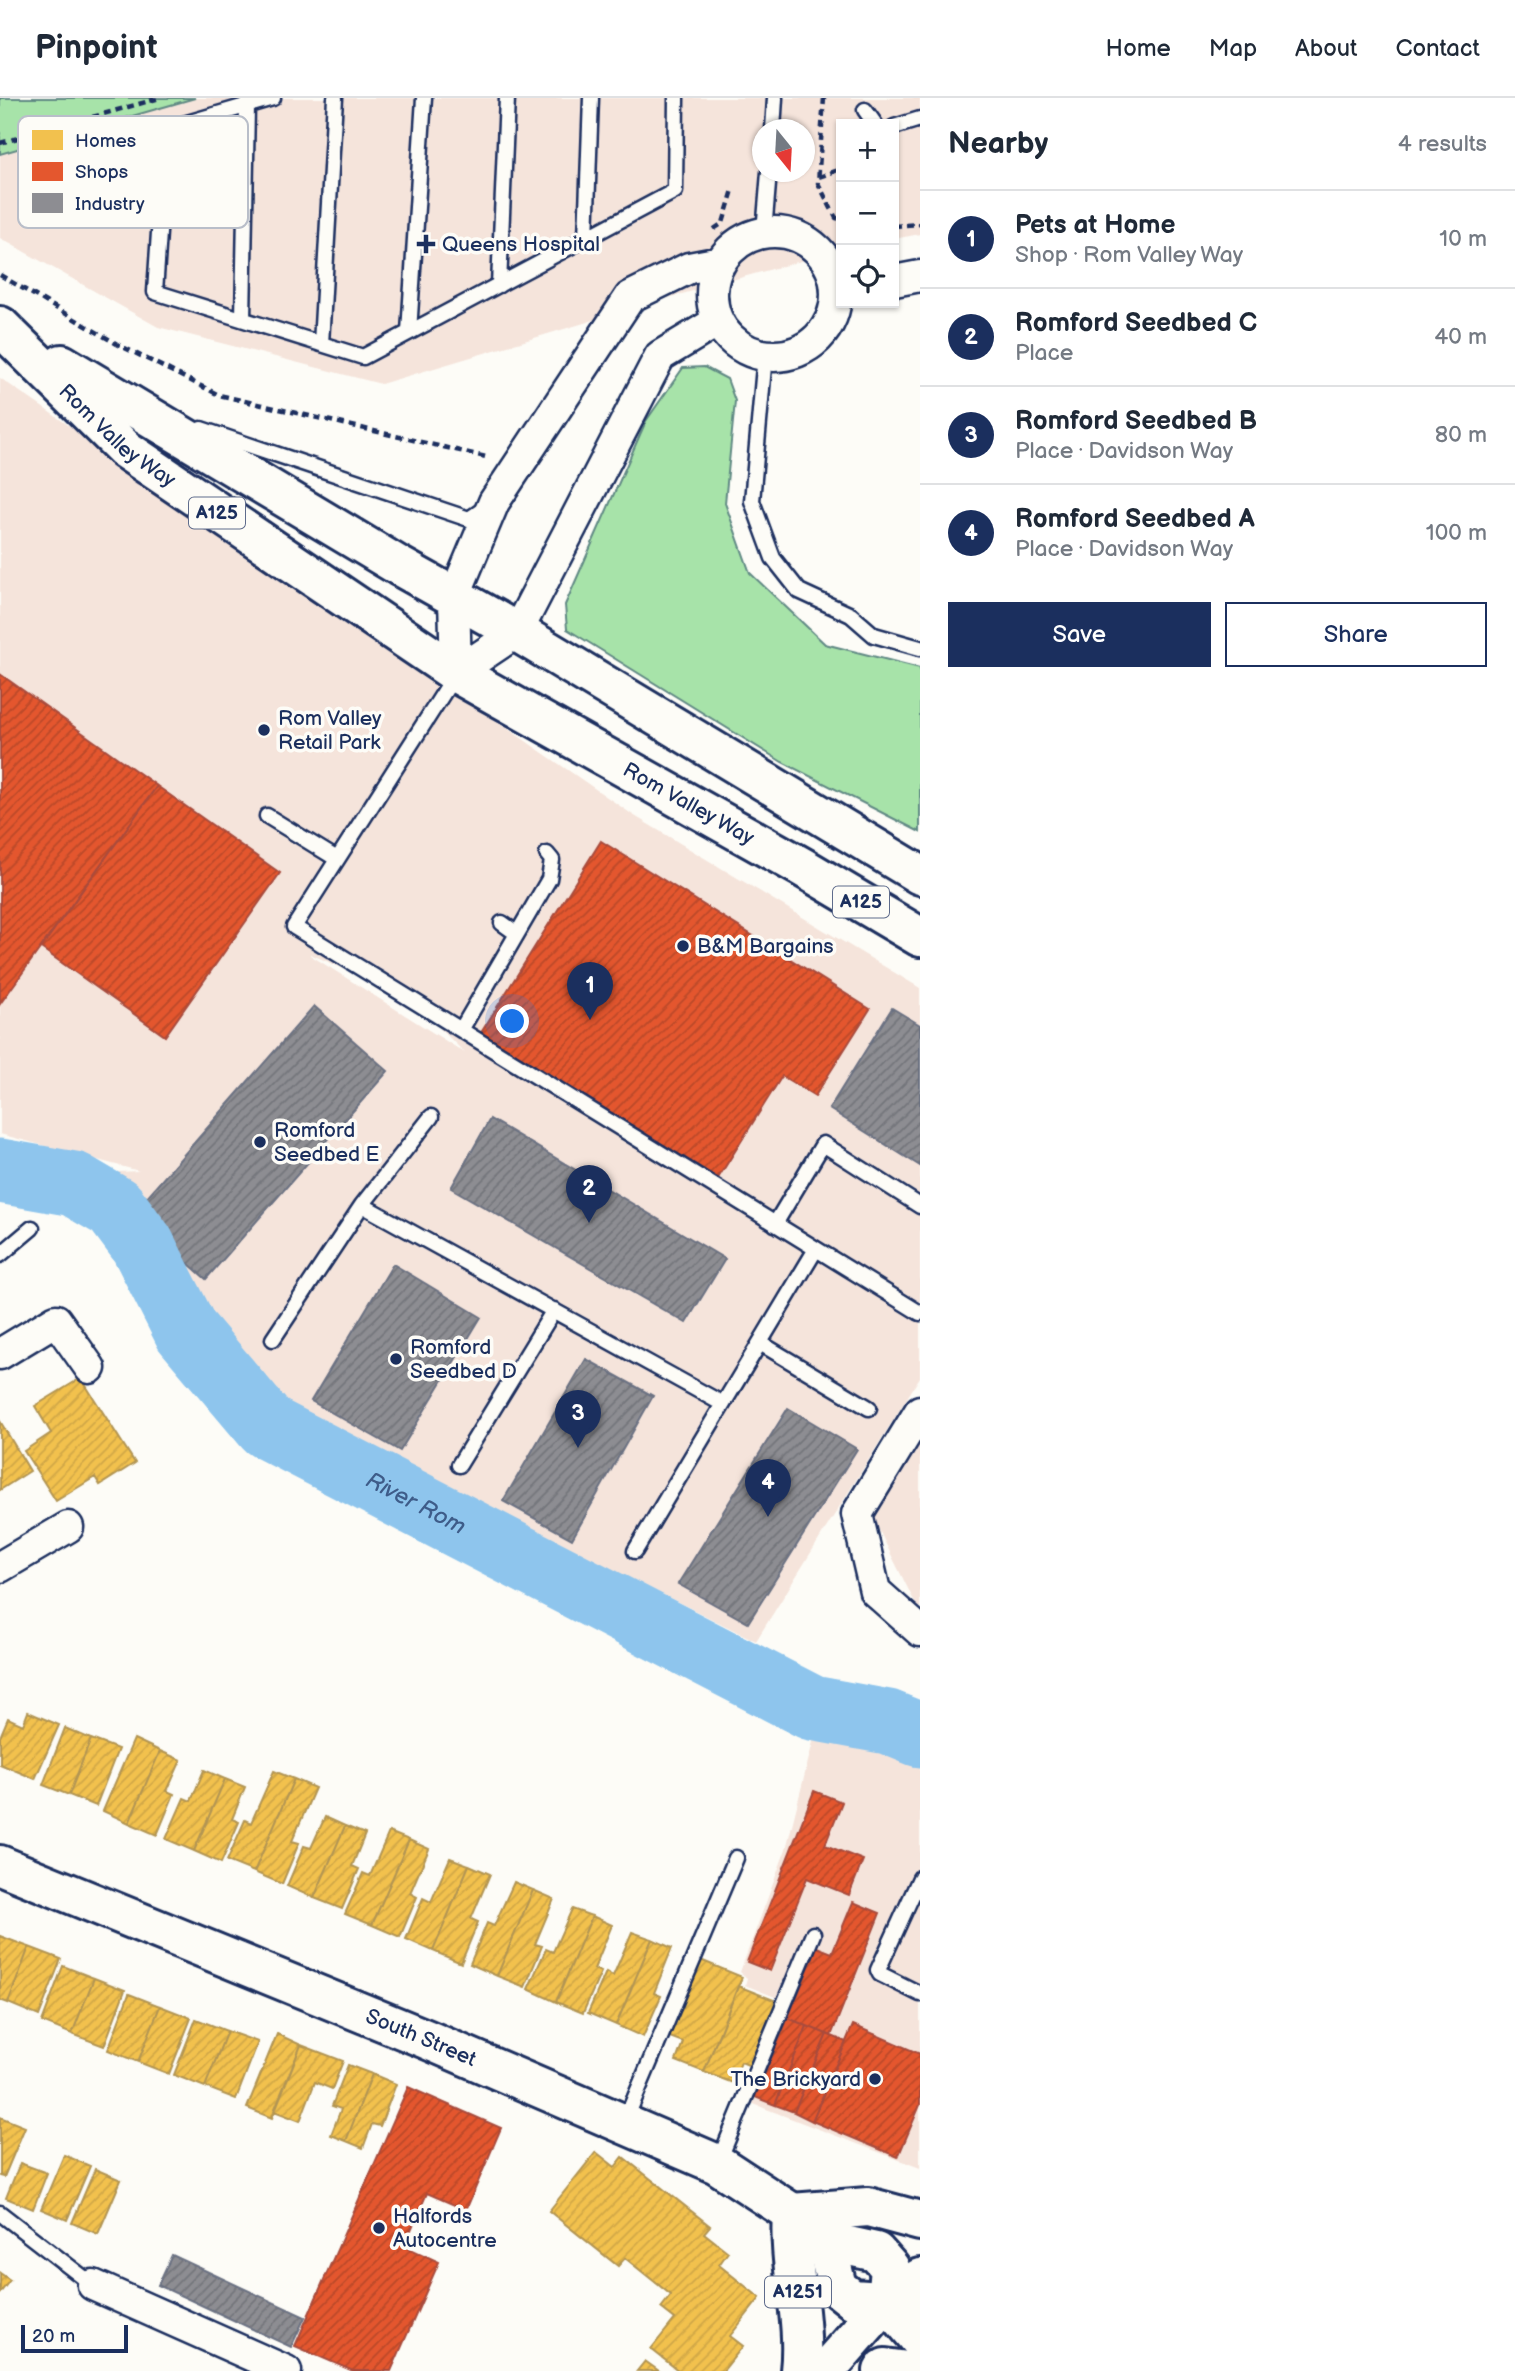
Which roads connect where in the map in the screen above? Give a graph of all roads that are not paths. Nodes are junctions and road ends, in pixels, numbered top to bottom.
1 (273, 98) edge
2 (335, 98) edge
3 (424, 98) edge
4 (507, 98) edge
5 (591, 98) edge
6 (676, 98) edge
7 (775, 98) edge
8 (247, 106) junction
9 (865, 110) dead end
10 (212, 116) edge
11 (247, 116) edge
12 (774, 119) edge
13 (871, 119) edge
14 (920, 119) edge
15 (899, 125) edge
16 (768, 182) edge
17 (159, 228) edge
18 (245, 228) edge
19 (764, 232) junction
20 (586, 238) junction
21 (721, 262) junction
22 (920, 276) edge
23 (836, 279) edge
24 (899, 280) edge
25 (499, 285) junction
26 (836, 303) edge
27 (243, 319) junction
28 (718, 321) junction
29 (0, 324) edge
30 (409, 332) junction
31 (321, 344) junction
32 (765, 355) junction
33 (127, 404) junction
34 (494, 502) junction
35 (454, 597) junction
36 (517, 632) junction
37 (920, 648) edge
38 (456, 673) junction
39 (267, 816) dead end
40 (547, 854) dead end
41 (337, 859) junction
42 (920, 875) edge
43 (502, 923) dead end
44 (516, 933) junction
45 (920, 937) edge
46 (461, 1030) junction
47 (431, 1117) dead end
48 (362, 1205) junction
49 (920, 1206) edge
50 (775, 1224) junction
51 (32, 1228) dead end
52 (816, 1249) junction
53 (0, 1255) edge
54 (554, 1310) junction
55 (920, 1313) edge
56 (273, 1339) dead end
57 (760, 1343) junction
58 (0, 1353) edge
59 (90, 1368) dead end
60 (723, 1404) junction
61 (869, 1408) dead end
62 (920, 1411) edge
63 (459, 1465) dead end
64 (68, 1527) dead end
65 (635, 1551) dead end
66 (0, 1567) edge
67 (920, 1631) edge
68 (736, 1858) dead end
69 (0, 1865) edge
70 (920, 1878) edge
71 (813, 1934) dead end
72 (920, 1994) edge
73 (625, 2123) junction
74 (717, 2164) junction
75 (0, 2213) edge
76 (792, 2213) junction
77 (920, 2221) edge
78 (920, 2278) edge
79 (93, 2285) joint
80 (904, 2302) edge
81 (920, 2340) edge
82 (286, 2371) edge
83 (800, 2371) edge
84 (825, 2371) edge
85 (883, 2371) edge
86 (907, 2371) edge

1 - 8 lane
2 - 31 lane
3 - 30 lane
4 - 25 lane
5 - 20 lane
6 - 20 lane
7 - 12 lane
8 - 10 lane
8 - 11 lane
9 - 13 lane
14 - 15 lane
16 - 19 lane
17 - 27 lane
18 - 27 lane
19 - 21 street
19 - 23 street
20 - 25 lane
21 - 28 street
21 - 34 street
22 - 24 street
25 - 30 lane
26 - 32 street
27 - 31 lane
28 - 32 street
28 - 36 street
29 - 33 main road, Rom Valley Way / A125
29 - 38 main road, Rom Valley Way / A125
30 - 31 lane
32 - 37 lane
33 - 34 lane
33 - 35 main road, Rom Valley Way / A125
34 - 35 street
35 - 36 main road, Rom Valley Way / A125
35 - 38 street
36 - 38 street
36 - 42 main road, Rom Valley Way / A125
38 - 41 lane
38 - 45 main road, Rom Valley Way / A125
39 - 41 lane
40 - 44 lane
41 - 46 lane
43 - 44 lane
44 - 46 lane
46 - 50 lane
47 - 48 lane
48 - 54 lane
48 - 56 lane
49 - 50 lane
50 - 52 lane
51 - 53 lane
52 - 55 lane
52 - 57 lane
54 - 60 lane
54 - 63 lane
57 - 60 lane
57 - 61 lane
58 - 59 street
60 - 65 lane
62 - 67 street
64 - 66 street
68 - 73 lane
69 - 73 main road, South Street
70 - 72 lane
71 - 74 lane
73 - 74 main road, South Street
74 - 76 main road, South Street
75 - 79 lane
76 - 77 main road
76 - 80 main road, South Street
76 - 83 main road, A1251
78 - 80 main road
79 - 82 street
80 - 81 main road
80 - 84 main road
85 - 86 main road

